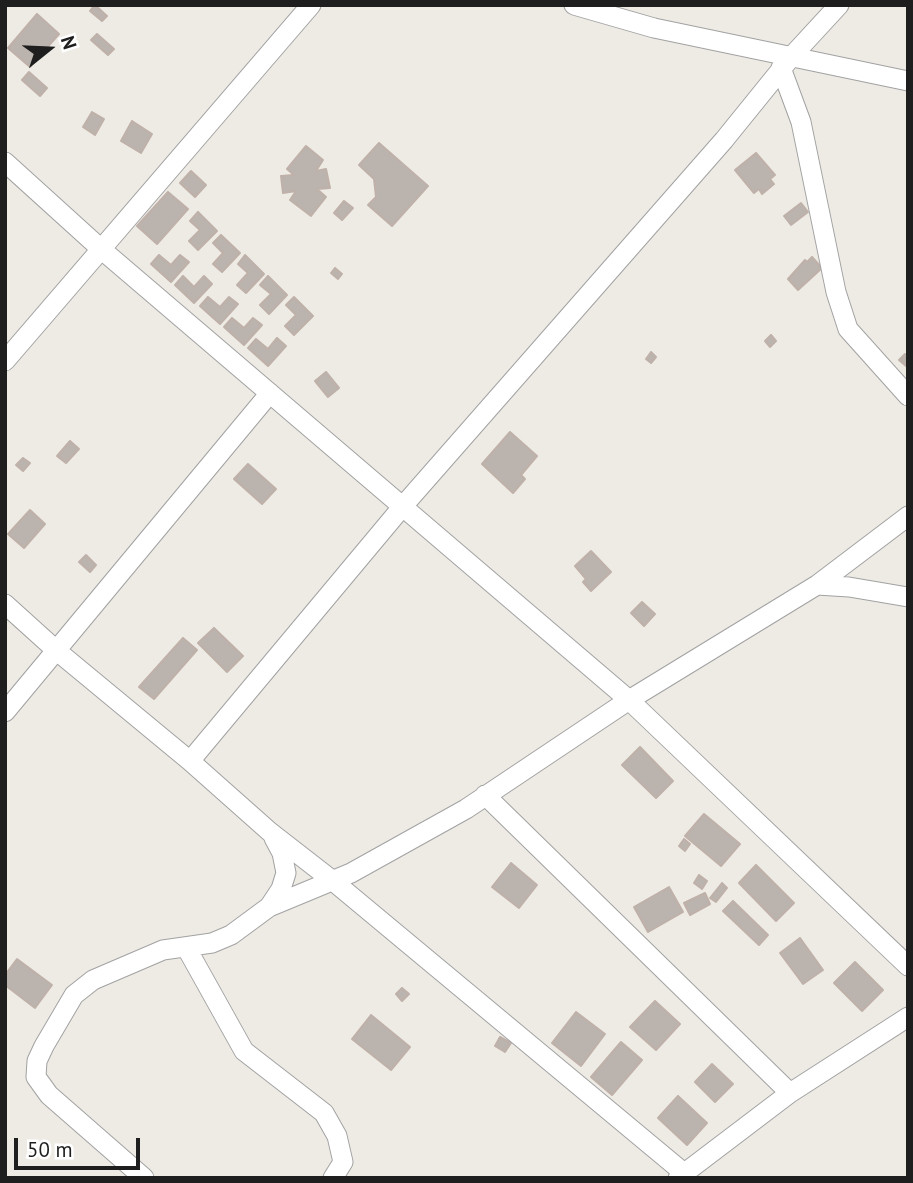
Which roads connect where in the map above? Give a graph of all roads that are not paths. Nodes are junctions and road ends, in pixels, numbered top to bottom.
1 (311, 5) edge
2 (574, 5) edge
3 (839, 5) edge
4 (611, 9) edge
5 (787, 62) junction
6 (908, 81) edge
7 (5, 162) edge
8 (101, 249) junction
9 (5, 361) edge
10 (270, 393) junction
11 (908, 396) edge
12 (403, 506) junction
13 (908, 516) edge
14 (817, 585) junction
15 (908, 597) edge
16 (5, 604) edge
17 (57, 651) junction
18 (629, 701) junction
19 (5, 712) edge
20 (190, 761) junction
21 (485, 795) junction
22 (270, 832) junction
23 (333, 881) junction
24 (269, 907) junction
25 (186, 947) junction
26 (908, 966) edge
27 (908, 1017) edge
28 (790, 1093) junction
29 (681, 1175) edge
30 (144, 1178) edge
31 (333, 1178) edge

1 - 8 street
2 - 4 street
3 - 5 street
4 - 5 street
5 - 6 street
5 - 11 street
5 - 12 street
7 - 8 street
8 - 9 street
8 - 10 street
10 - 12 street
10 - 17 street
12 - 18 street
12 - 20 street
13 - 14 street
14 - 15 street
14 - 18 street
16 - 17 street
17 - 19 street
17 - 20 street
18 - 21 street
18 - 26 street
20 - 22 street
21 - 23 street
21 - 28 street
22 - 23 street
22 - 24 street
23 - 24 street
23 - 29 street
24 - 25 street
25 - 30 street
25 - 31 street
27 - 28 street
28 - 29 street

